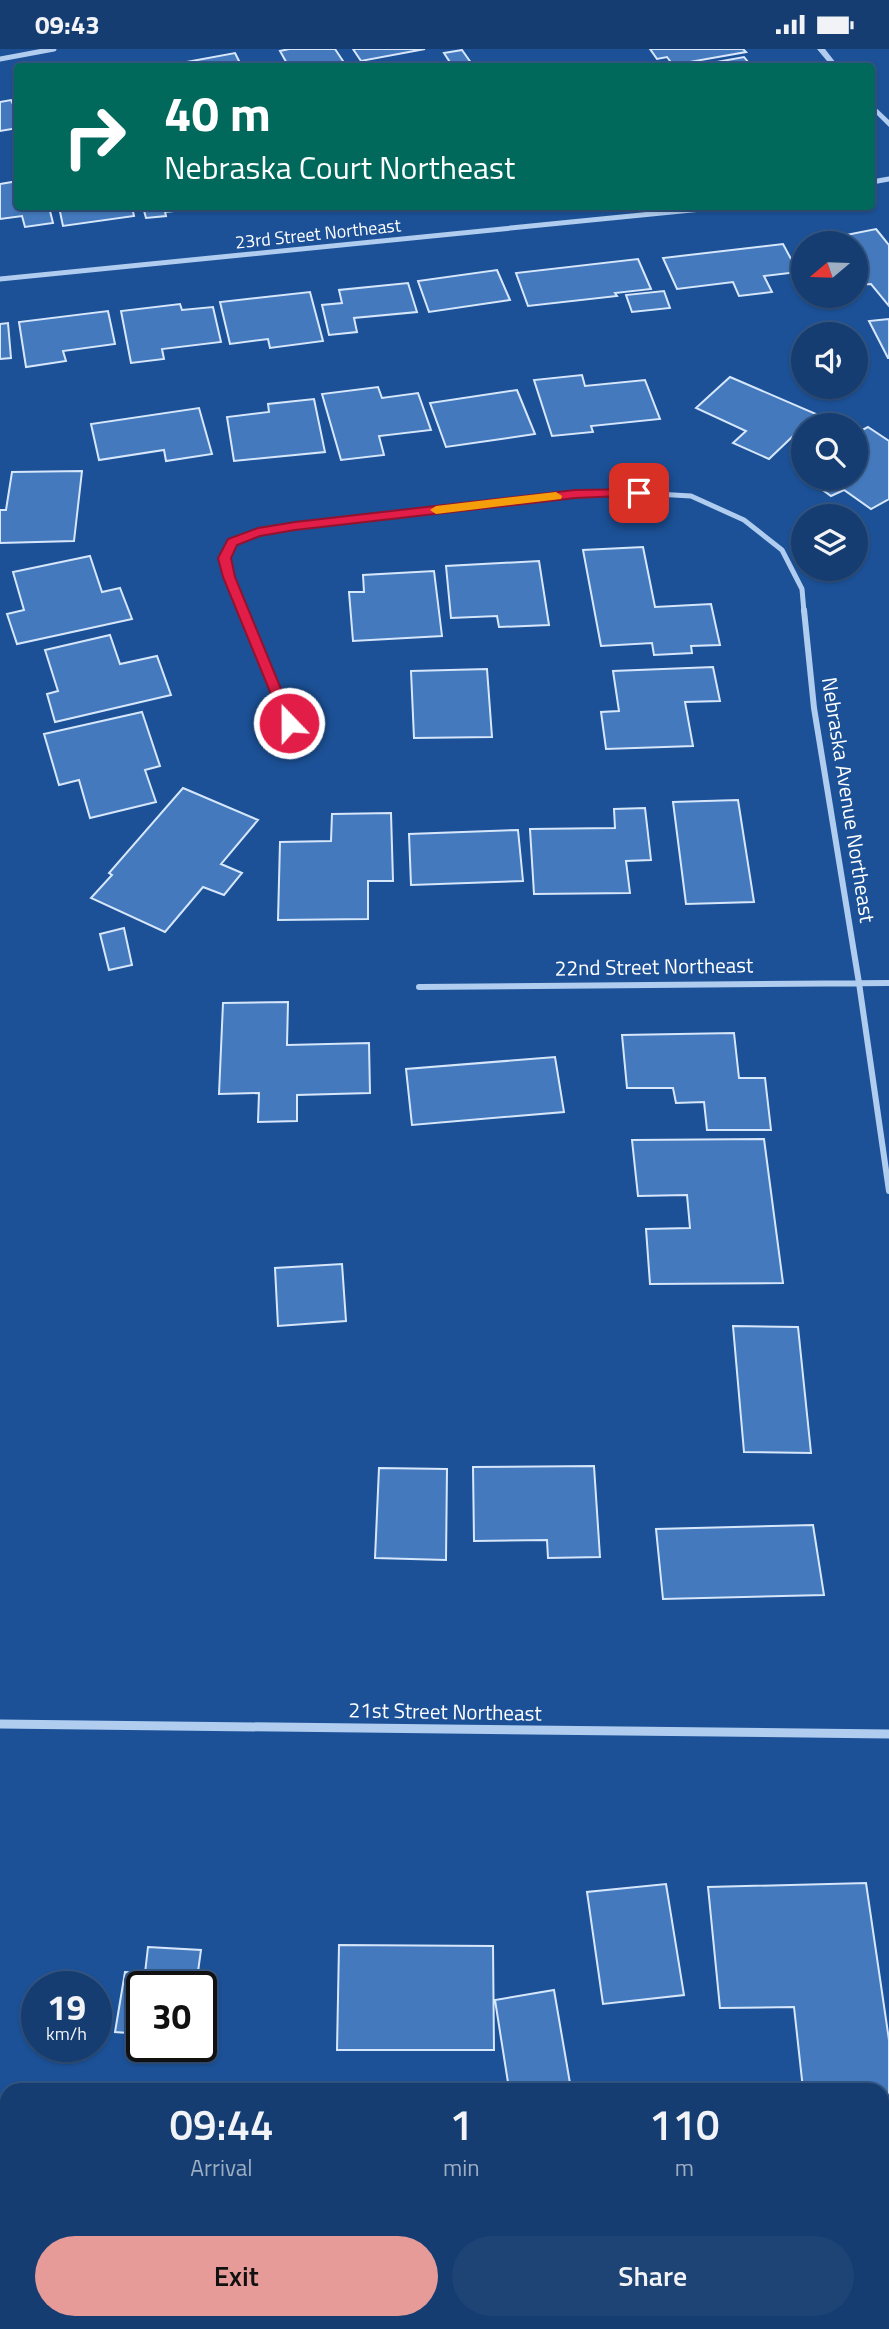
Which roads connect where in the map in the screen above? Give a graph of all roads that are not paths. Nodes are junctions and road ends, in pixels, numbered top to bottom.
1 (54, 49) edge
2 (821, 49) edge
3 (0, 59) edge
4 (833, 63) edge
5 (875, 109) edge
6 (889, 125) edge
7 (692, 210) edge
8 (0, 279) edge
9 (289, 723) dead end
10 (859, 983) junction
11 (889, 983) edge
12 (419, 987) dead end
13 (889, 1191) edge
14 (0, 1724) edge
15 (889, 1734) edge

1 - 3 street
2 - 4 street
5 - 6 street
7 - 8 street, 23rd Street Northeast
9 - 10 street, Nebraska Avenue Northeast
10 - 11 street, 22nd Street Northeast
10 - 12 street, 22nd Street Northeast
10 - 13 street, Nebraska Avenue Northeast
14 - 15 street, 21st Street Northeast

